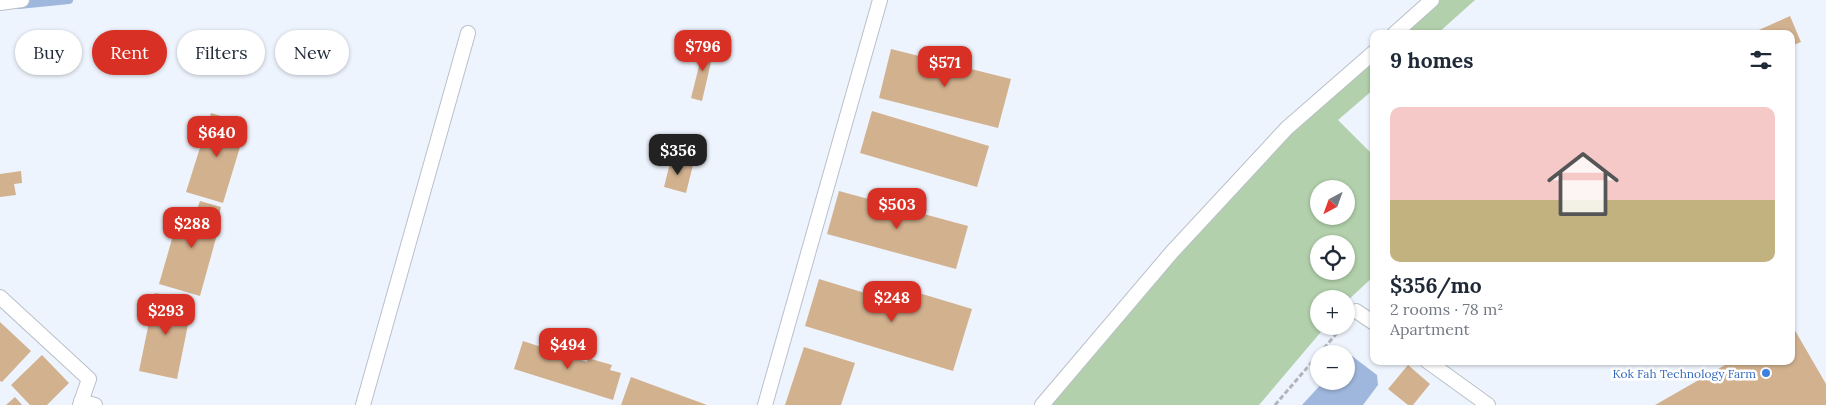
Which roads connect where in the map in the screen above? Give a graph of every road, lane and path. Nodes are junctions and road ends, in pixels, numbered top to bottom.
1 (22, 0) edge
2 (880, 0) edge
3 (1432, 0) edge
4 (0, 3) edge
5 (1398, 30) edge
6 (468, 33) dead end
7 (1370, 56) edge
8 (0, 297) edge
9 (1356, 311) dead end
10 (1370, 320) edge
11 (1335, 335) edge
12 (1433, 365) edge
13 (81, 403) edge
14 (95, 405) edge
15 (363, 405) edge
16 (765, 405) edge
17 (1042, 405) edge
18 (1275, 405) edge
19 (1488, 405) edge

1 - 4 lane
2 - 16 lane
3 - 5 lane
6 - 15 lane
7 - 17 lane
8 - 13 lane
9 - 10 lane
11 - 18 path
12 - 19 lane
13 - 14 lane

